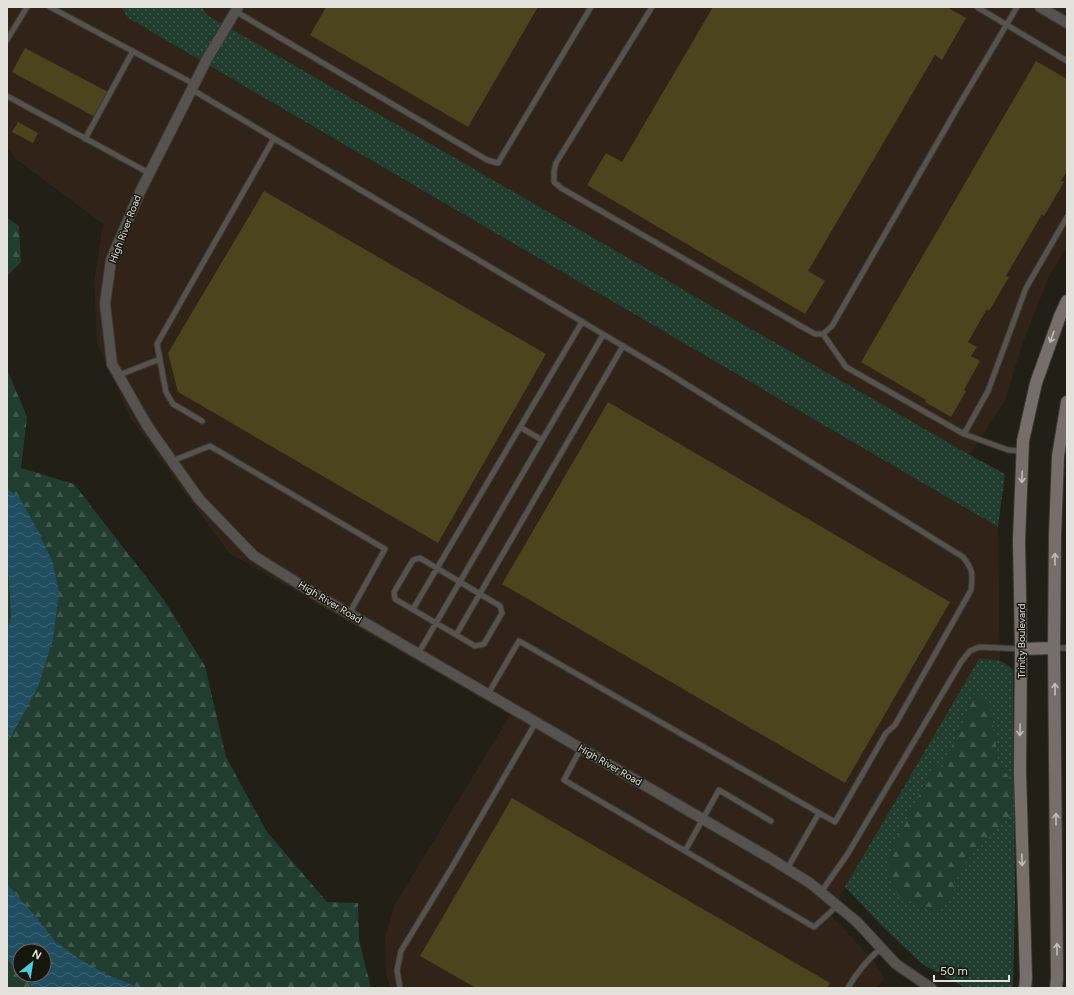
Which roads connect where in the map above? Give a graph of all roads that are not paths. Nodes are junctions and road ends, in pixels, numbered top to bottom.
1 (26, 7) edge
2 (50, 7) edge
3 (591, 7) edge
4 (652, 7) edge
5 (977, 7) edge
6 (1017, 7) edge
7 (1040, 7) edge
8 (236, 9) edge
9 (1067, 23) edge
10 (1007, 24) junction
11 (7, 40) edge
12 (133, 51) junction
13 (1067, 61) edge
14 (193, 86) junction
15 (7, 96) edge
16 (274, 138) junction
17 (85, 139) junction
18 (149, 173) junction
19 (1067, 217) edge
20 (1067, 301) edge
21 (582, 322) junction
22 (823, 334) junction
23 (603, 335) junction
24 (623, 346) junction
25 (160, 359) junction
26 (119, 375) junction
27 (1067, 402) edge
28 (202, 421) dead end
29 (520, 427) junction
30 (964, 434) junction
31 (542, 440) junction
32 (1023, 451) junction
33 (172, 461) junction
34 (438, 569) junction
35 (460, 582) junction
36 (480, 593) junction
37 (414, 609) junction
38 (350, 614) junction
39 (436, 623) junction
40 (456, 635) junction
41 (1054, 648) junction
42 (1067, 648) edge
43 (1021, 649) junction
44 (418, 654) junction
45 (488, 694) junction
46 (536, 722) junction
47 (581, 748) junction
48 (819, 813) junction
49 (703, 819) junction
50 (771, 821) dead end
51 (685, 851) junction
52 (787, 869) junction
53 (822, 892) junction
54 (838, 906) junction
55 (881, 948) junction
56 (400, 988) edge
57 (848, 988) edge
58 (931, 988) edge
59 (1025, 988) edge
60 (1056, 988) edge

1 - 11 lane
2 - 12 lane
3 - 8 lane
4 - 22 lane
5 - 10 lane
6 - 10 lane
7 - 9 street
8 - 14 street, High River Road
10 - 13 lane
10 - 22 lane
12 - 14 lane
12 - 17 lane
14 - 16 lane
14 - 18 street, High River Road
15 - 17 lane
16 - 21 lane
16 - 25 lane
17 - 18 lane
18 - 26 street, High River Road
19 - 30 lane
20 -> 32 main road, Trinity Boulevard
21 - 23 lane
21 - 29 lane
22 - 30 lane
23 - 24 lane
23 - 31 lane
24 - 36 lane
24 - 48 lane
25 - 26 lane
25 - 28 lane
26 - 33 street, High River Road
41 -> 27 main road
29 - 31 lane
29 - 34 lane
30 - 32 lane
31 - 35 lane
32 -> 43 main road, Trinity Boulevard
33 - 38 street, High River Road
33 - 38 lane
34 - 35 lane
34 - 37 lane
34 - 37 lane
35 - 36 lane
35 - 39 lane
36 - 40 lane
36 - 40 lane
37 - 39 lane
38 - 44 street, High River Road
39 - 40 lane
39 - 44 lane
41 - 42 lane
41 - 43 main road
60 -> 41 main road
43 - 53 lane
43 -> 59 main road, Trinity Boulevard
44 - 45 street, High River Road
45 - 46 street, High River Road
45 - 48 lane
46 - 47 street, High River Road
46 - 56 lane
47 - 49 street, High River Road
47 - 51 lane
48 - 52 lane
49 - 50 lane
49 - 51 lane
49 - 52 street, High River Road
51 - 54 lane
52 - 53 street, High River Road
53 - 54 street, High River Road
54 - 55 street, High River Road
55 - 57 lane
55 - 58 street, High River Road

